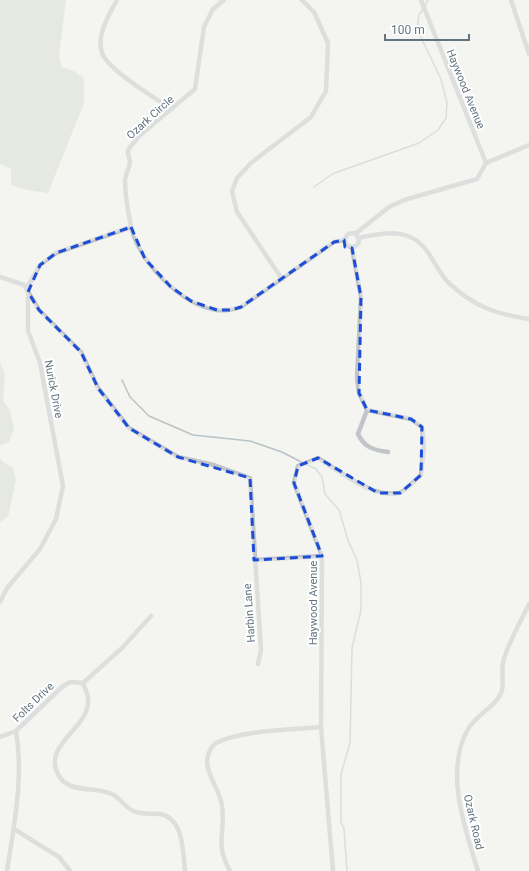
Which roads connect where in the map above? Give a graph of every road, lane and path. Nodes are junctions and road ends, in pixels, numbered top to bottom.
1 (117, 0) edge
2 (224, 0) edge
3 (302, 0) edge
4 (421, 0) edge
5 (511, 0) edge
6 (529, 54) edge
7 (172, 109) junction
8 (529, 145) edge
9 (486, 163) junction
10 (131, 227) junction
11 (357, 236) junction
12 (344, 240) junction
13 (352, 248) junction
14 (0, 277) edge
15 (282, 279) junction
16 (28, 292) junction
17 (529, 319) edge
18 (367, 410) junction
19 (388, 452) dead end
20 (322, 556) junction
21 (254, 560) junction
22 (0, 602) edge
23 (529, 604) edge
24 (151, 616) dead end
25 (258, 664) dead end
26 (83, 683) junction
27 (321, 727) junction
28 (16, 731) junction
29 (0, 737) edge
30 (14, 828) junction
31 (7, 871) edge
32 (70, 871) edge
33 (185, 871) edge
34 (230, 871) edge
35 (333, 871) edge
36 (478, 871) edge

1 - 7 street
2 - 7 street, Ozark Circle
3 - 15 street
4 - 9 street, Haywood Avenue
5 - 6 street
7 - 10 street, Ozark Circle
8 - 9 street
9 - 11 street
10 - 15 street, Ozark Circle
10 - 16 street, Nurick Drive
11 - 12 street
11 - 13 street
11 - 17 street
12 - 13 street
12 - 15 street, Ozark Circle
13 - 18 street
14 - 16 street
16 - 21 street, Harbin Lane
16 - 22 street, Nurick Drive
18 - 19 street
18 - 20 street, Haywood Avenue
20 - 21 street
20 - 27 street, Haywood Avenue
21 - 25 street, Harbin Lane
23 - 36 street, Ozark Road
24 - 26 street
26 - 28 street, Folts Drive
26 - 33 street
27 - 34 street
27 - 35 street, Haywood Avenue
28 - 29 street, Folts Drive
28 - 30 street
30 - 31 street
30 - 32 street

